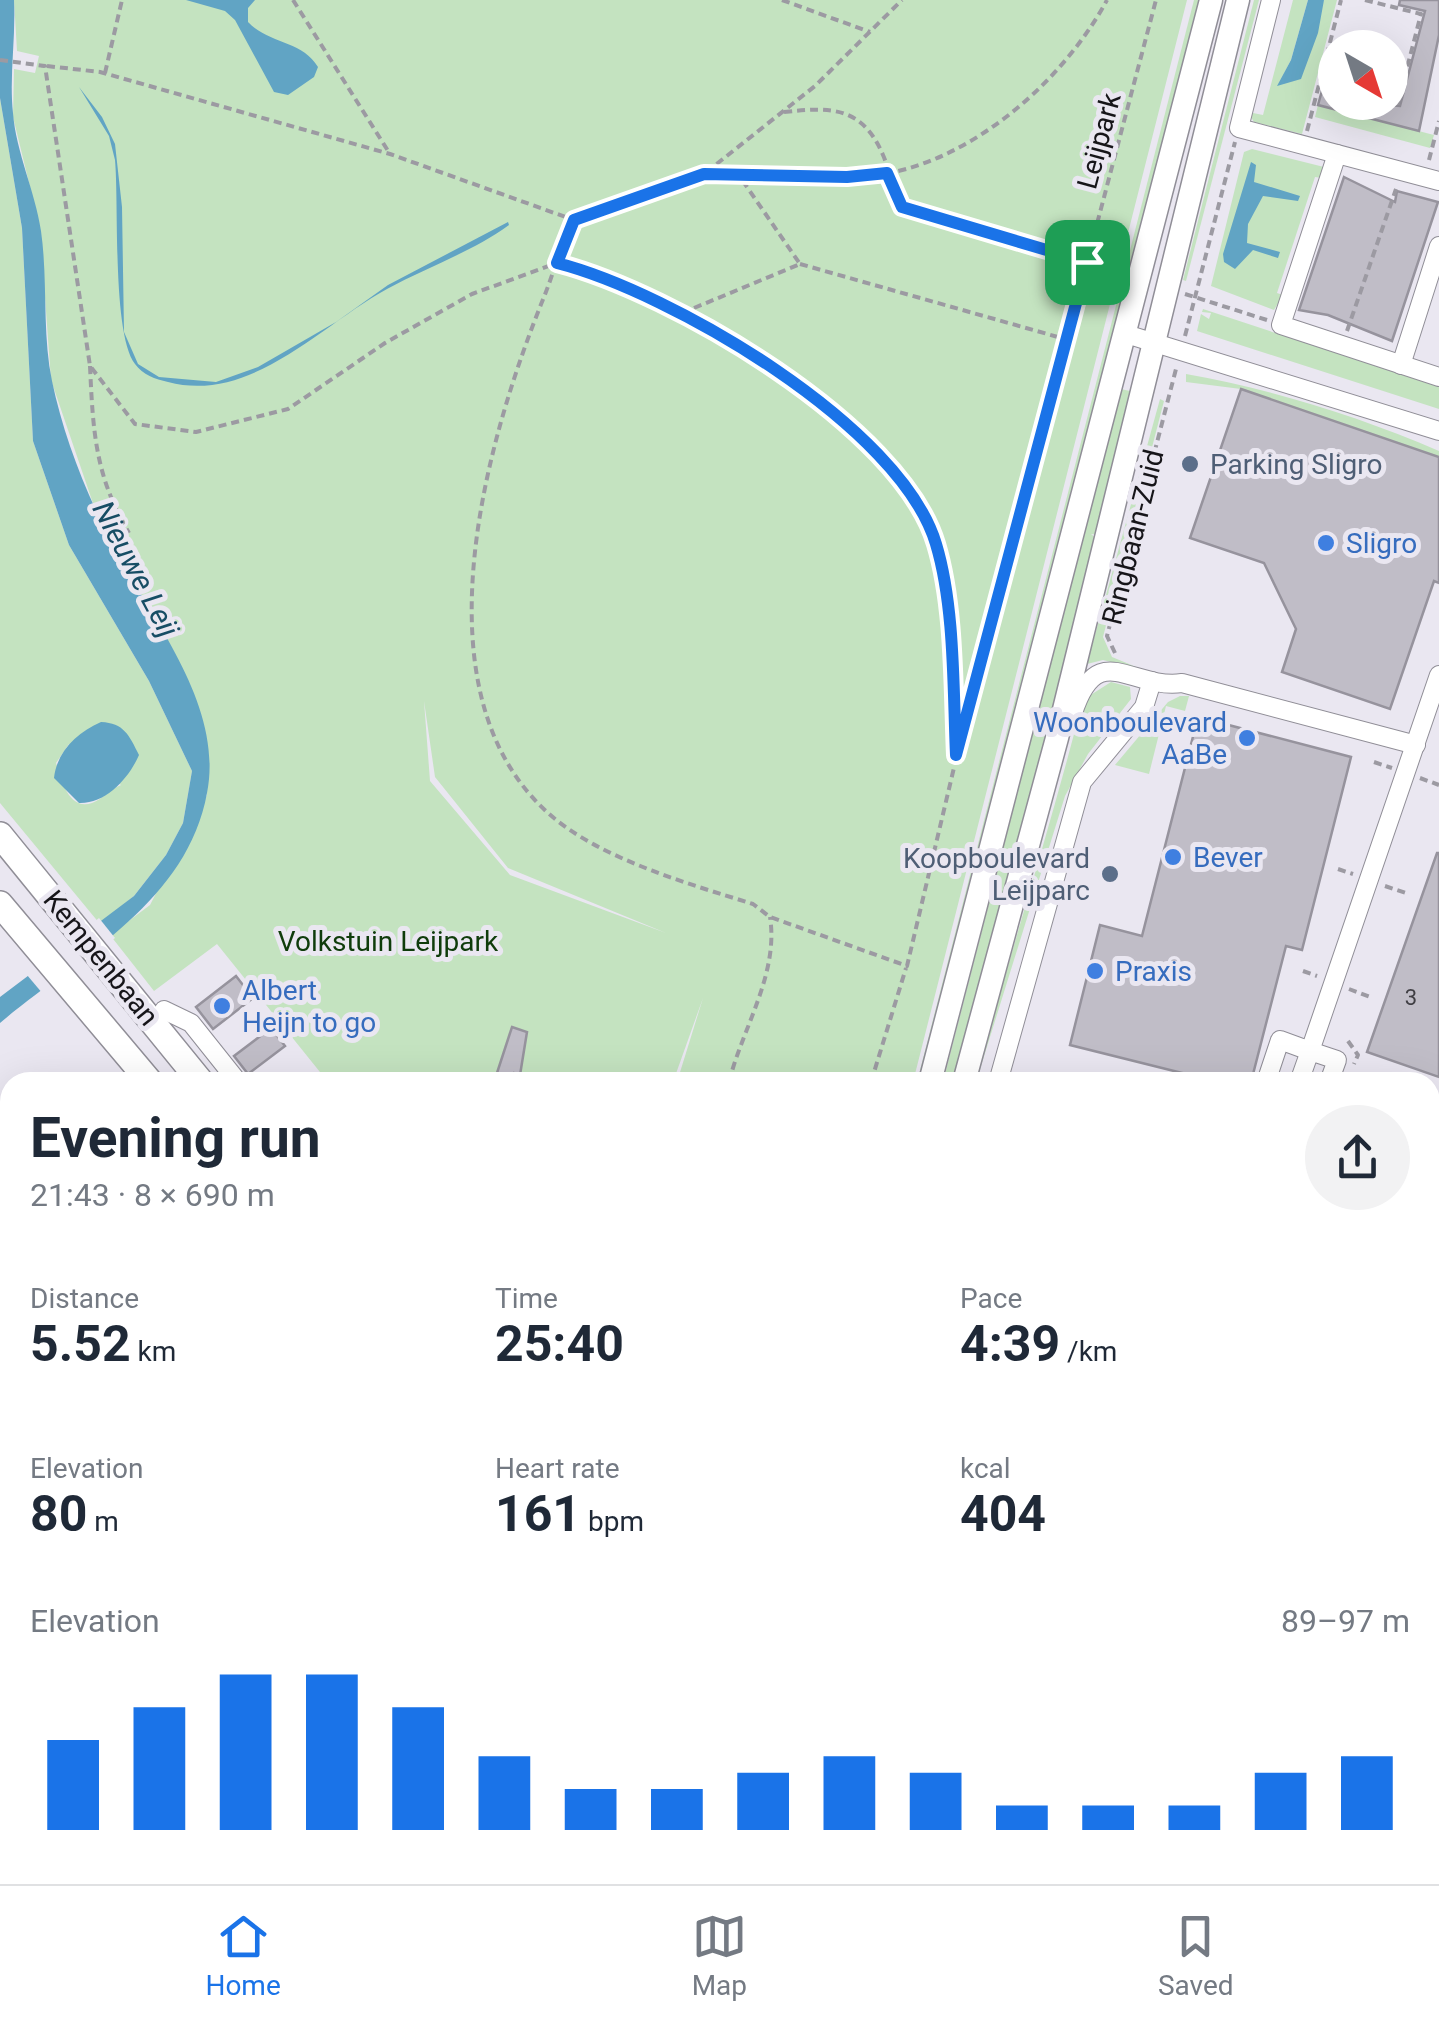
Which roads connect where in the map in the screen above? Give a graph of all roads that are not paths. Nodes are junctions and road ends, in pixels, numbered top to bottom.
1 (1210, 0) edge
2 (1238, 0) edge
3 (1271, 0) edge
4 (1337, 154) junction
5 (1432, 179) edge
6 (1439, 246) edge
7 (1126, 334) junction
8 (1156, 342) junction
9 (1401, 365) junction
10 (1439, 377) edge
11 (1439, 431) edge
12 (1439, 675) edge
13 (1152, 681) junction
14 (1058, 738) junction
15 (1416, 744) junction
16 (0, 834) edge
17 (0, 904) edge
18 (123, 985) junction
19 (164, 1010) joint
20 (1310, 1051) junction
21 (142, 1072) edge
22 (193, 1072) edge
23 (230, 1072) edge
24 (933, 1072) edge
25 (967, 1072) edge
26 (1001, 1072) edge
27 (1269, 1072) edge
28 (1303, 1072) edge
29 (1333, 1072) edge

1 - 7 main road, Ringbaan-Zuid
2 - 8 main road, Ringbaan-Zuid
3 - 4 street
4 - 5 street
4 - 9 street
6 - 9 street
7 - 8 street
7 - 24 main road, Ringbaan-Zuid
8 - 11 street
8 - 14 main road, Ringbaan-Zuid
9 - 10 street
12 - 15 street
13 - 14 street
13 - 15 street
13 - 26 street
14 - 25 main road, Ringbaan-Zuid
15 - 20 street
16 - 18 highway, Kempenbaan
17 - 21 highway, Kempenbaan
18 - 19 highway
18 - 22 highway, Kempenbaan
19 - 23 street, Kempenbaan
20 - 27 street
20 - 28 street
20 - 29 street

